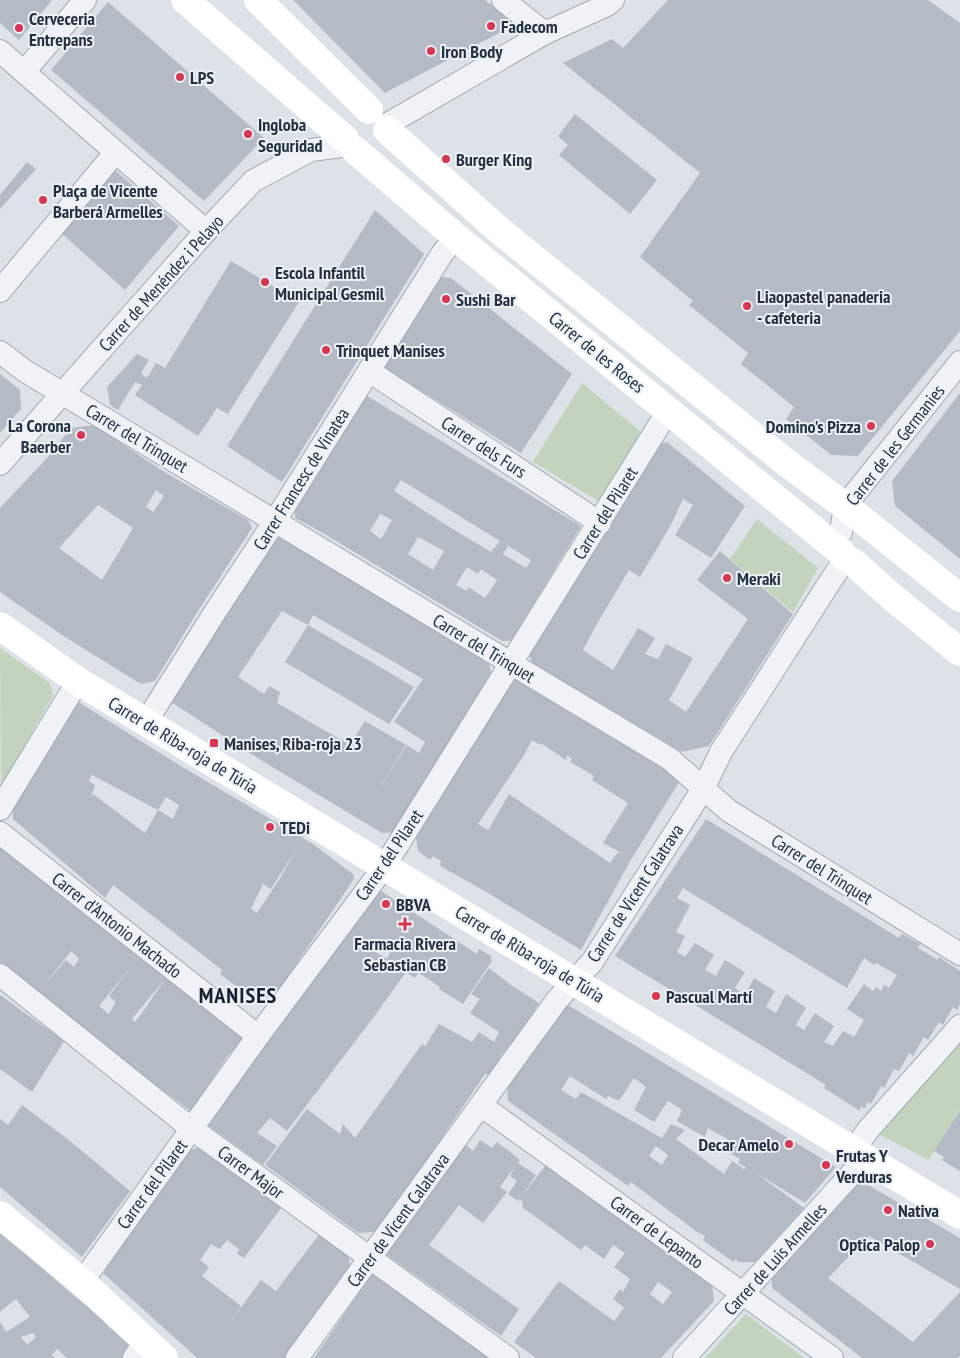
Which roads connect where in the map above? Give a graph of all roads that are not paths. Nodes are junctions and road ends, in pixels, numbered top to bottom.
1 (85, 0) edge
2 (185, 0) edge
3 (258, 0) edge
4 (503, 0) edge
5 (613, 0) edge
6 (545, 33) junction
7 (0, 51) edge
8 (24, 72) junction
9 (380, 122) junction
10 (350, 145) junction
11 (115, 153) junction
12 (206, 231) junction
13 (456, 237) junction
14 (0, 291) edge
15 (0, 352) edge
16 (960, 362) edge
17 (369, 371) junction
18 (63, 394) junction
19 (668, 411) junction
20 (0, 464) edge
21 (275, 521) junction
22 (600, 523) junction
23 (852, 537) junction
24 (960, 598) edge
25 (0, 626) edge
26 (960, 652) edge
27 (510, 664) junction
28 (78, 680) junction
29 (146, 722) junction
30 (703, 789) junction
31 (0, 809) edge
32 (0, 833) edge
33 (384, 867) junction
34 (960, 954) edge
35 (0, 975) edge
36 (574, 980) junction
37 (960, 1026) edge
38 (258, 1036) junction
39 (482, 1106) junction
40 (192, 1129) junction
41 (859, 1155) junction
42 (0, 1215) edge
43 (960, 1215) edge
44 (370, 1257) junction
45 (82, 1282) junction
46 (743, 1294) junction
47 (148, 1352) edge
48 (297, 1358) edge
49 (508, 1358) edge
50 (684, 1358) edge
51 (832, 1358) edge

1 - 8 street
2 - 10 main road, Carrer de les Roses
3 - 9 main road, Carrer de les Roses
4 - 6 street
5 - 6 street
6 - 9 street
7 - 8 street
8 - 11 street
9 - 10 main road
9 - 10 main road
9 - 23 main road, Carrer de les Roses
10 - 12 street, Carrer de Menéndez i Pelayo
10 - 13 main road, Carrer de les Roses
11 - 12 street
11 - 14 street
12 - 18 street, Carrer de Menéndez i Pelayo
13 - 17 street, Carrer Francesc de Vinatea
13 - 19 main road, Carrer de les Roses
15 - 18 street, Carrer del Trinquet
16 - 23 street, Carrer de les Germanies
17 - 21 street, Carrer Francesc de Vinatea
17 - 22 street, Carrer dels Furs
18 - 20 street, Carrer de Menéndez i Pelayo
18 - 21 street, Carrer del Trinquet
19 - 22 street, Carrer del Pilaret
19 - 23 main road, Carrer de les Roses
21 - 27 street, Carrer del Trinquet
21 - 29 street, Carrer Francesc de Vinatea
22 - 27 street, Carrer del Pilaret
23 - 24 main road, Carrer de les Roses
23 - 26 main road, Carrer de les Roses
23 - 30 street, Carrer de Vicent Calatrava
25 - 28 main road, Carrer de Riba-roja de Túria
27 - 30 street, Carrer del Trinquet
27 - 33 street, Carrer del Pilaret
28 - 29 main road, Carrer de Riba-roja de Túria
28 - 31 street
29 - 33 main road, Carrer de Riba-roja de Túria
30 - 34 street, Carrer del Trinquet
30 - 36 street, Carrer de Vicent Calatrava
32 - 38 street, Carrer d'Antonio Machado
33 - 36 main road, Carrer de Riba-roja de Túria
33 - 38 street, Carrer del Pilaret
35 - 40 street, Carrer Major
36 - 39 street, Carrer de Vicent Calatrava
36 - 41 main road, Carrer de Riba-roja de Túria
37 - 41 street, Carrer de Luis Armelles
38 - 40 street, Carrer del Pilaret
39 - 44 street, Carrer de Vicent Calatrava
39 - 46 street, Carrer de Lepanto
40 - 44 street, Carrer Major
40 - 45 street, Carrer del Pilaret
41 - 43 main road, Carrer de Riba-roja de Túria
41 - 46 street, Carrer de Luis Armelles
42 - 45 main road
44 - 48 street, Carrer de Vicent Calatrava
44 - 49 street, Carrer Major
45 - 47 main road
46 - 50 street, Carrer de Luis Armelles
46 - 51 street, Carrer de Lepanto

